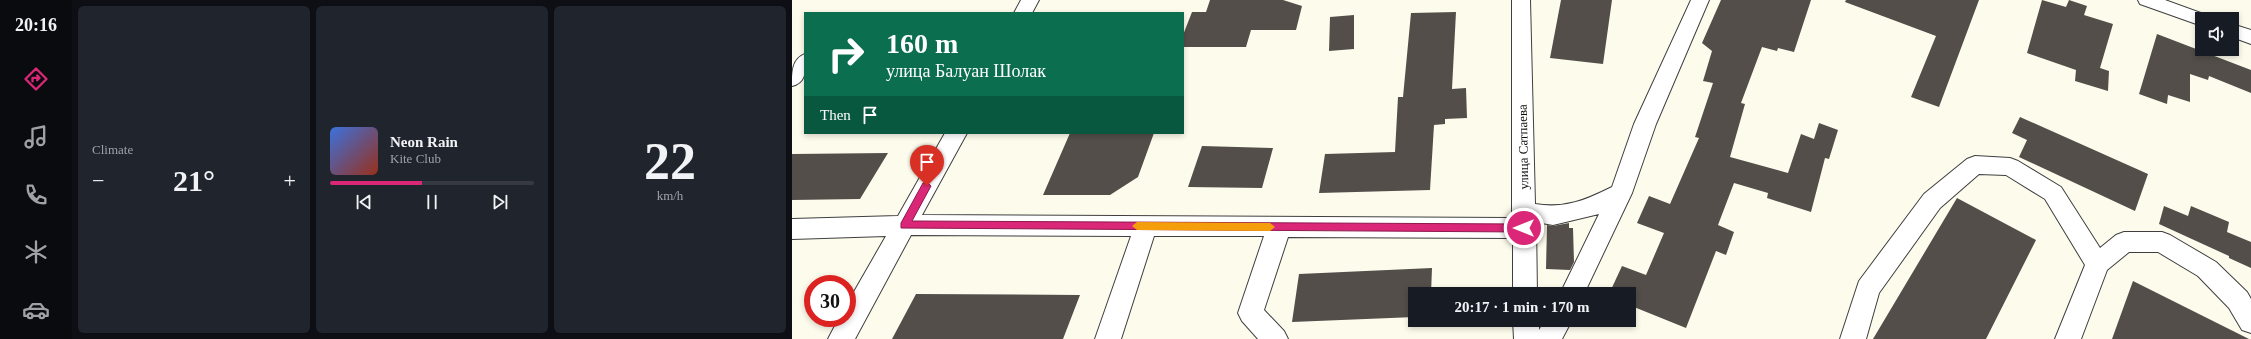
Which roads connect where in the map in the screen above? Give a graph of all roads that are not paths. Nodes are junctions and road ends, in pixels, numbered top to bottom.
1 (1030, 0) edge
2 (1521, 0) edge
3 (1700, 0) edge
4 (2147, 0) edge
5 (1024, 12) edge
6 (2195, 17) edge
7 (2239, 33) edge
8 (2251, 37) edge
9 (804, 62) edge
10 (792, 79) edge
11 (955, 134) edge
12 (1621, 193) junction
13 (1524, 219) junction
14 (905, 225) junction
15 (1146, 226) junction
16 (1279, 227) junction
17 (792, 229) edge
18 (2097, 264) junction
19 (1525, 287) edge
20 (1575, 287) edge
21 (2251, 322) edge
22 (1526, 327) edge
23 (1555, 327) edge
24 (841, 339) edge
25 (1108, 339) edge
26 (1274, 339) edge
27 (1526, 339) edge
28 (1548, 339) edge
29 (1853, 339) edge
30 (2068, 339) edge

1 - 5 street
2 - 13 street, улица Сатпаева
3 - 12 street
4 - 6 street
7 - 8 street
9 - 10 street
11 - 14 street
12 - 13 street
12 - 20 street
13 - 16 street
13 - 19 street, улица Сатпаева
14 - 15 street
14 - 17 street
14 - 24 street
15 - 16 street
15 - 25 street
16 - 26 street
18 - 21 street
18 - 29 street
18 - 30 street
22 - 27 street
23 - 28 street

